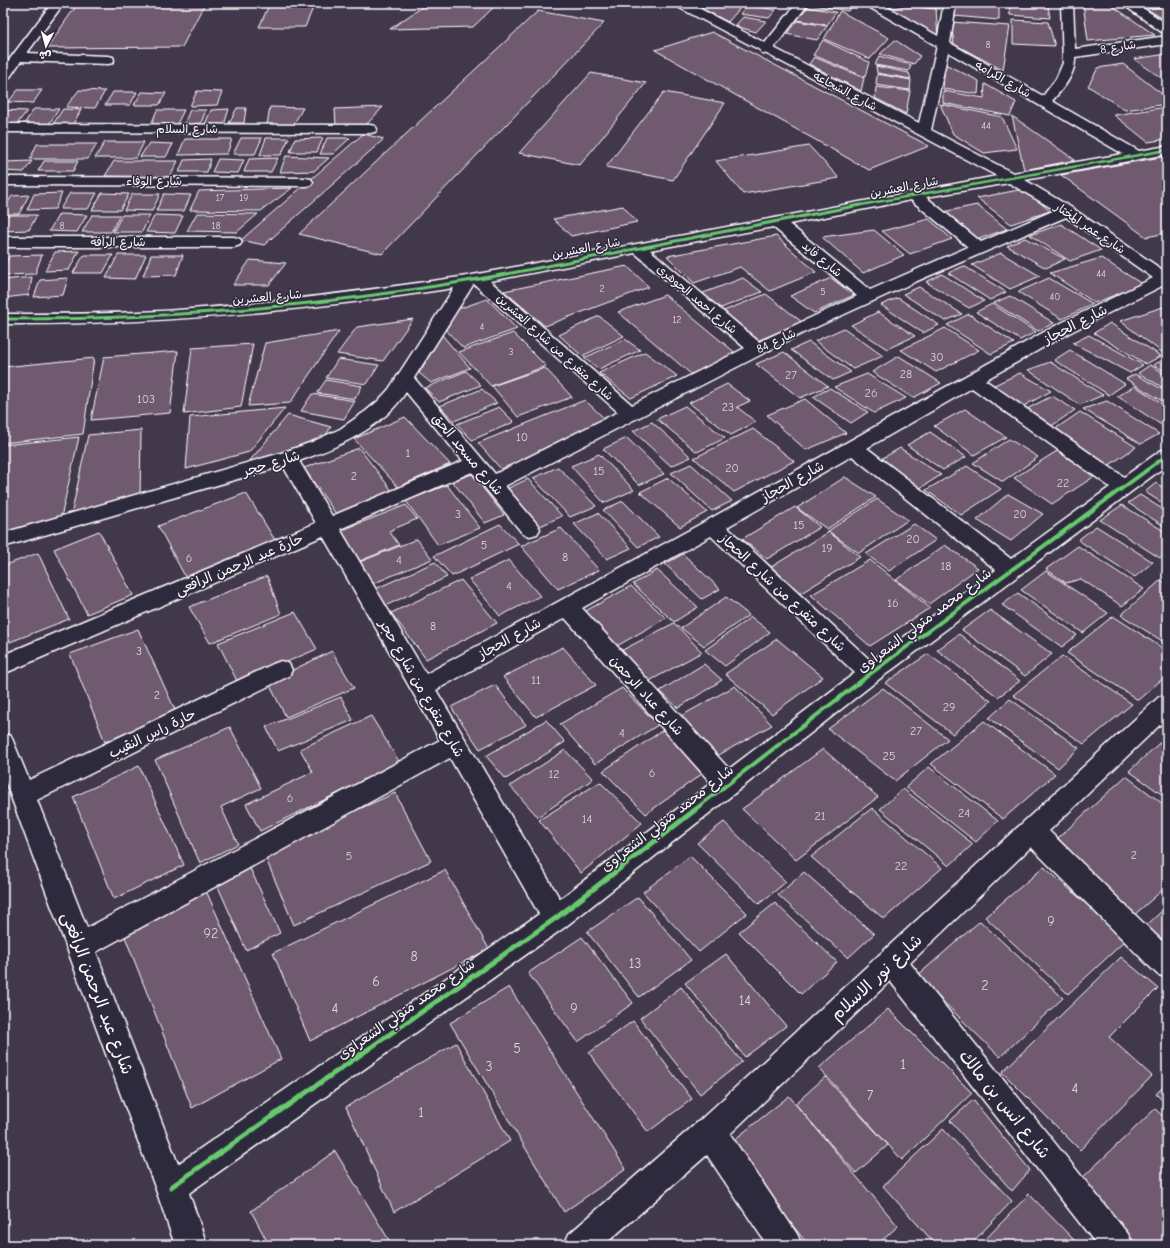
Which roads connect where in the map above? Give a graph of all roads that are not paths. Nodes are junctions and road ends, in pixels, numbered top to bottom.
1 (58, 3) edge
2 (680, 3) edge
3 (802, 3) edge
4 (871, 3) edge
5 (950, 3) edge
6 (1067, 3) edge
7 (1127, 3) edge
8 (1167, 30) edge
9 (1167, 40) edge
10 (943, 45) junction
11 (766, 50) junction
12 (1069, 54) junction
13 (18, 58) junction
14 (108, 60) dead end
15 (3, 78) edge
16 (1044, 102) junction
17 (3, 128) edge
18 (370, 129) dead end
19 (924, 132) junction
20 (1167, 150) edge
21 (1136, 155) junction
22 (1012, 178) junction
23 (3, 181) edge
24 (306, 182) dead end
25 (914, 195) junction
26 (1067, 211) junction
27 (777, 222) junction
28 (3, 242) edge
29 (234, 242) dead end
30 (638, 248) junction
31 (979, 248) junction
32 (473, 280) junction
33 (1166, 280) edge
34 (868, 297) junction
35 (3, 319) edge
36 (757, 349) junction
37 (405, 379) junction
38 (973, 380) junction
39 (631, 414) junction
40 (853, 448) junction
41 (1167, 454) edge
42 (288, 458) junction
43 (476, 463) junction
44 (492, 484) junction
45 (1123, 486) junction
46 (328, 526) junction
47 (713, 526) junction
48 (530, 529) dead end
49 (3, 540) edge
50 (1010, 570) junction
51 (567, 606) junction
52 (3, 665) edge
53 (281, 670) dead end
54 (870, 674) junction
55 (422, 687) junction
56 (1165, 710) edge
57 (3, 743) edge
58 (455, 743) junction
59 (728, 785) junction
60 (23, 795) junction
61 (1032, 830) junction
62 (556, 918) junction
63 (80, 946) junction
64 (892, 962) junction
65 (1167, 965) edge
66 (710, 1132) junction
67 (171, 1187) junction
68 (191, 1245) edge
69 (580, 1245) edge
70 (786, 1245) edge
71 (1117, 1245) edge

1 - 13 street
2 - 11 street, شارع الشجاعه
3 - 11 street
4 - 10 street, شارع الكرامه
5 - 10 street
6 - 12 street
7 - 8 street
9 - 12 street, شارع 8
10 - 16 street, شارع الكرامه
10 - 19 street
11 - 19 street, شارع الشجاعه
12 - 16 street
13 - 14 street
13 - 15 street
16 - 21 street, شارع الكرامه
17 - 18 street, شارع السلام
19 - 22 street, شارع الشجاعه
20 - 21 street, شارع العشرين
21 - 22 street, شارع العشرين
22 - 25 street, شارع العشرين
22 - 26 street, شارع عمر المختار
23 - 24 street, شارع الوفاء
25 - 27 street, شارع العشرين
25 - 31 street
26 - 31 street, شارع 84
26 - 33 street, شارع عمر المختار
27 - 30 street, شارع العشرين
27 - 34 street, شارع فايد
28 - 29 street, شارع الرأفه
30 - 32 street, شارع العشرين
30 - 36 street, شارع احمد الجوهرى
31 - 34 street, شارع 84
32 - 35 street, شارع العشرين
32 - 37 street, شارع حجر
32 - 39 street, شارع متفرع من شارع العشرين
33 - 38 street, شارع الحجاز
34 - 36 street, شارع 84
36 - 39 street, شارع 84
37 - 42 street, شارع حجر
37 - 43 street, شارع مسجد الحق
38 - 40 street, شارع الحجاز
38 - 45 street
39 - 44 street, شارع 84
40 - 47 street, شارع الحجاز
40 - 50 street
41 - 45 street, شارع محمد متولي الشعراوى
42 - 46 street, شارع متفرع من شارع حجر
42 - 49 street, شارع حجر
43 - 44 street, شارع مسجد الحق
43 - 46 street, حارة عبد الرحمن الرافعى
44 - 48 street, شارع مسجد الحق
45 - 50 street, شارع محمد متولي الشعراوى
46 - 52 street, حارة عبد الرحمن الرافعى
46 - 55 street, شارع متفرع من شارع حجر
47 - 51 street, شارع الحجاز
47 - 54 street, شارع متفرع من شارع الحجاز
50 - 54 street, شارع محمد متولي الشعراوى
51 - 55 street, شارع الحجاز
51 - 59 street, شارع عباد الرحمن
53 - 60 street, حارة راس النقيب
54 - 59 street, شارع محمد متولي الشعراوى
55 - 58 street, شارع متفرع من شارع حجر
56 - 61 street, شارع نور الاسلام
57 - 60 street, شارع عبد الرحمن الرافعى
58 - 62 street, شارع متفرع من شارع حجر
58 - 63 street
59 - 62 street, شارع محمد متولي الشعراوى
60 - 63 street, شارع عبد الرحمن الرافعى
61 - 64 street, شارع نور الاسلام
61 - 65 street
62 - 67 street, شارع محمد متولي الشعراوى
63 - 67 street, شارع عبد الرحمن الرافعى
64 - 66 street, شارع نور الاسلام
64 - 71 street, شارع انس بن مالك
66 - 69 street, شارع نور الاسلام
66 - 70 street
67 - 68 street, شارع عبد الرحمن الرافعى

